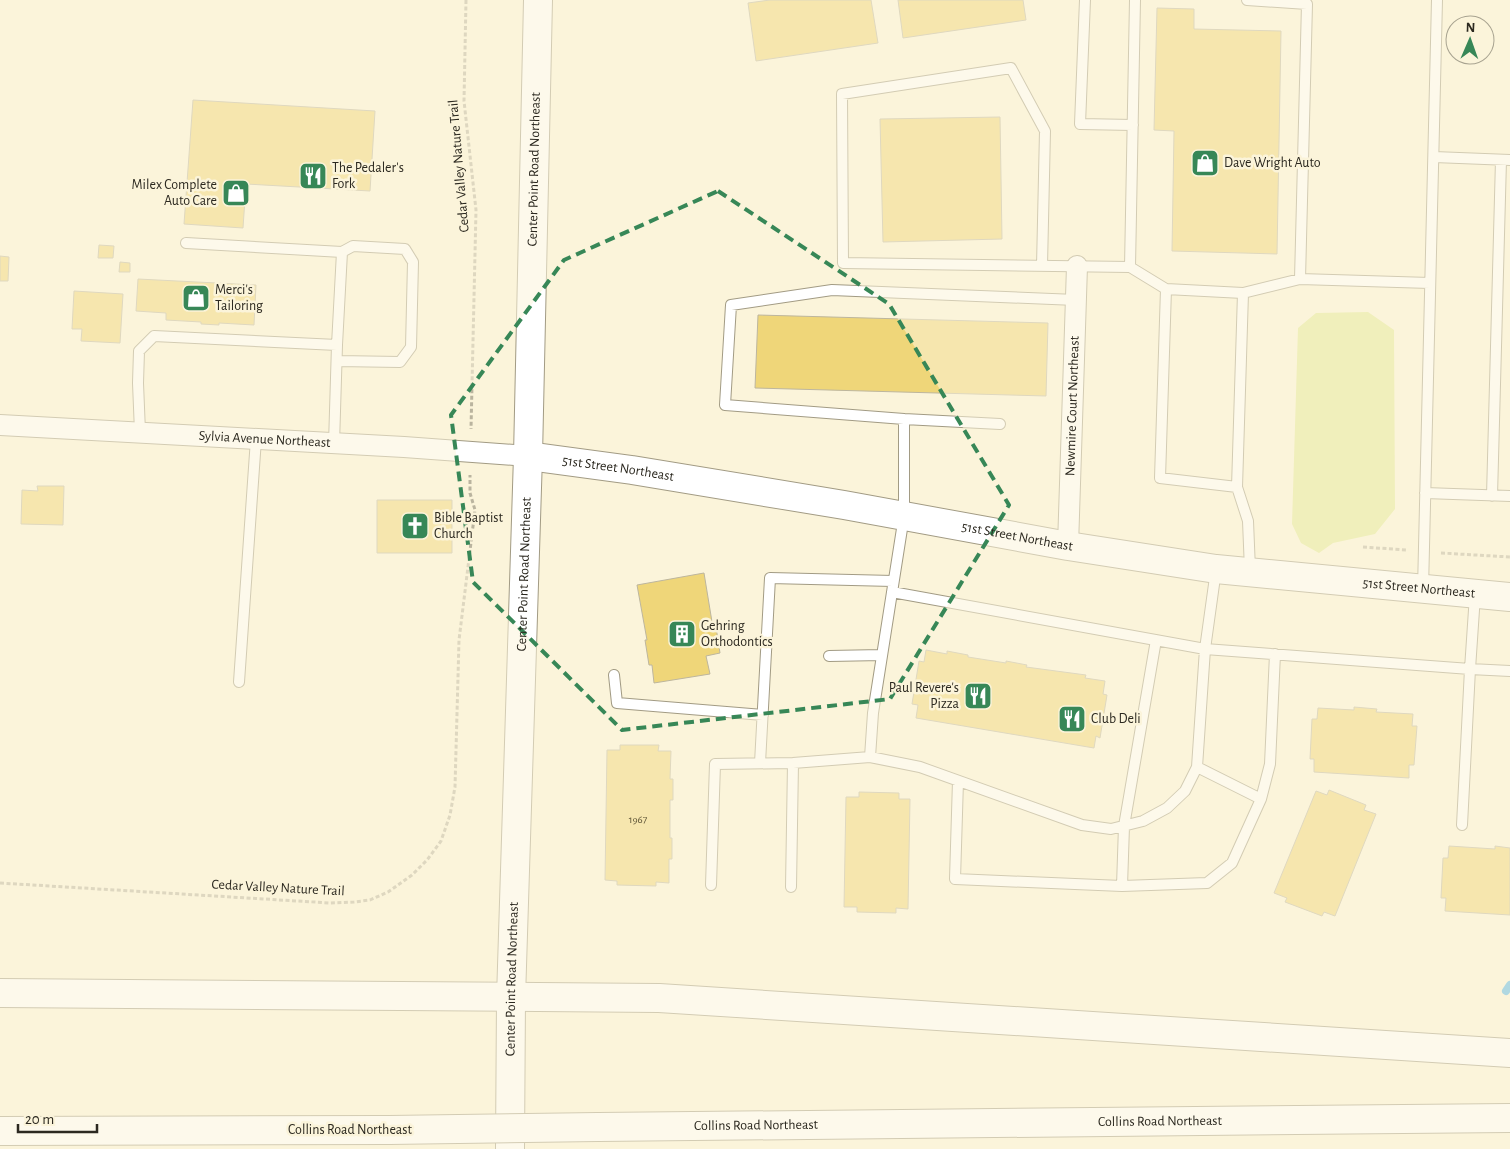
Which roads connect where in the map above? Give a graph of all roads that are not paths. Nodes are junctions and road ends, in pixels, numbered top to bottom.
1 (538, 0) edge
2 (1085, 0) edge
3 (1135, 0) edge
4 (1247, 0) edge
5 (1437, 0) edge
6 (1133, 125) junction
7 (1434, 158) junction
8 (1505, 160) edge
9 (186, 243) dead end
10 (342, 252) junction
11 (1042, 266) junction
12 (1076, 266) junction
13 (1130, 267) junction
14 (1300, 279) junction
15 (1430, 283) junction
16 (1166, 289) junction
17 (1243, 293) junction
18 (1076, 300) junction
19 (337, 345) junction
20 (337, 361) junction
21 (904, 419) junction
22 (1000, 424) dead end
23 (0, 425) edge
24 (140, 432) junction
25 (256, 439) junction
26 (334, 444) junction
27 (528, 456) junction
28 (1237, 487) junction
29 (1425, 492) junction
30 (1492, 496) junction
31 (1510, 496) edge
32 (904, 516) junction
33 (1068, 546) junction
34 (1216, 569) junction
35 (1250, 572) junction
36 (893, 587) junction
37 (1423, 589) junction
38 (1475, 594) junction
39 (1510, 597) edge
40 (1156, 640) junction
41 (1205, 649) junction
42 (1275, 654) junction
43 (882, 655) junction
44 (830, 656) dead end
45 (1470, 669) junction
46 (1510, 671) edge
47 (614, 675) dead end
48 (239, 682) dead end
49 (763, 715) junction
50 (870, 756) junction
51 (760, 763) junction
52 (793, 763) junction
53 (1197, 767) junction
54 (958, 781) junction
55 (1261, 799) junction
56 (1462, 825) dead end
57 (1124, 826) junction
58 (711, 885) dead end
59 (791, 886) dead end
60 (1122, 886) junction
61 (0, 993) edge
62 (511, 998) junction
63 (1510, 1053) edge
64 (1510, 1118) edge
65 (0, 1131) edge
66 (510, 1149) edge

1 - 27 main road, Center Point Road Northeast
2 - 6 lane
3 - 6 lane
4 - 14 lane
5 - 7 lane
6 - 13 lane
7 - 8 lane
7 - 15 lane
8 - 30 lane
9 - 10 lane
10 - 19 lane
10 - 20 lane
11 - 11 lane
11 - 12 lane
12 - 13 lane
12 - 18 street, Newmire Court Northeast
13 - 16 lane
14 - 15 lane
14 - 17 lane
15 - 29 lane
16 - 17 lane
16 - 28 lane
17 - 28 lane
18 - 21 lane
18 - 33 street, Newmire Court Northeast
19 - 20 lane
19 - 24 lane
20 - 26 lane
21 - 22 lane
21 - 32 lane
23 - 24 street, Sylvia Avenue Northeast
24 - 25 street, Sylvia Avenue Northeast
25 - 26 street, Sylvia Avenue Northeast
25 - 48 lane
26 - 27 street, Sylvia Avenue Northeast
27 - 32 main road, 51st Street Northeast
27 - 62 main road, Center Point Road Northeast
28 - 35 lane
29 - 30 lane
29 - 37 lane
30 - 31 lane
32 - 33 main road, 51st Street Northeast
32 - 36 lane
33 - 34 main road, 51st Street Northeast
34 - 35 main road, 51st Street Northeast
34 - 41 lane
35 - 37 main road, 51st Street Northeast
36 - 40 lane
36 - 43 lane
36 - 49 lane
37 - 38 main road, 51st Street Northeast
38 - 39 main road, 51st Street Northeast
38 - 45 lane
40 - 41 lane
40 - 57 lane
41 - 42 lane
41 - 53 lane
42 - 45 lane
42 - 55 lane
43 - 44 lane
43 - 50 lane
45 - 46 lane
45 - 56 lane
47 - 49 lane
49 - 51 lane
50 - 52 lane
50 - 54 lane
51 - 52 lane
51 - 58 lane
52 - 59 lane
53 - 55 lane
53 - 57 lane
54 - 57 lane
54 - 60 lane
55 - 60 lane
57 - 60 lane
61 - 62 main road
62 - 63 main road
62 - 66 main road, Center Point Road Northeast
64 - 65 main road, Collins Road Northeast, bridge

